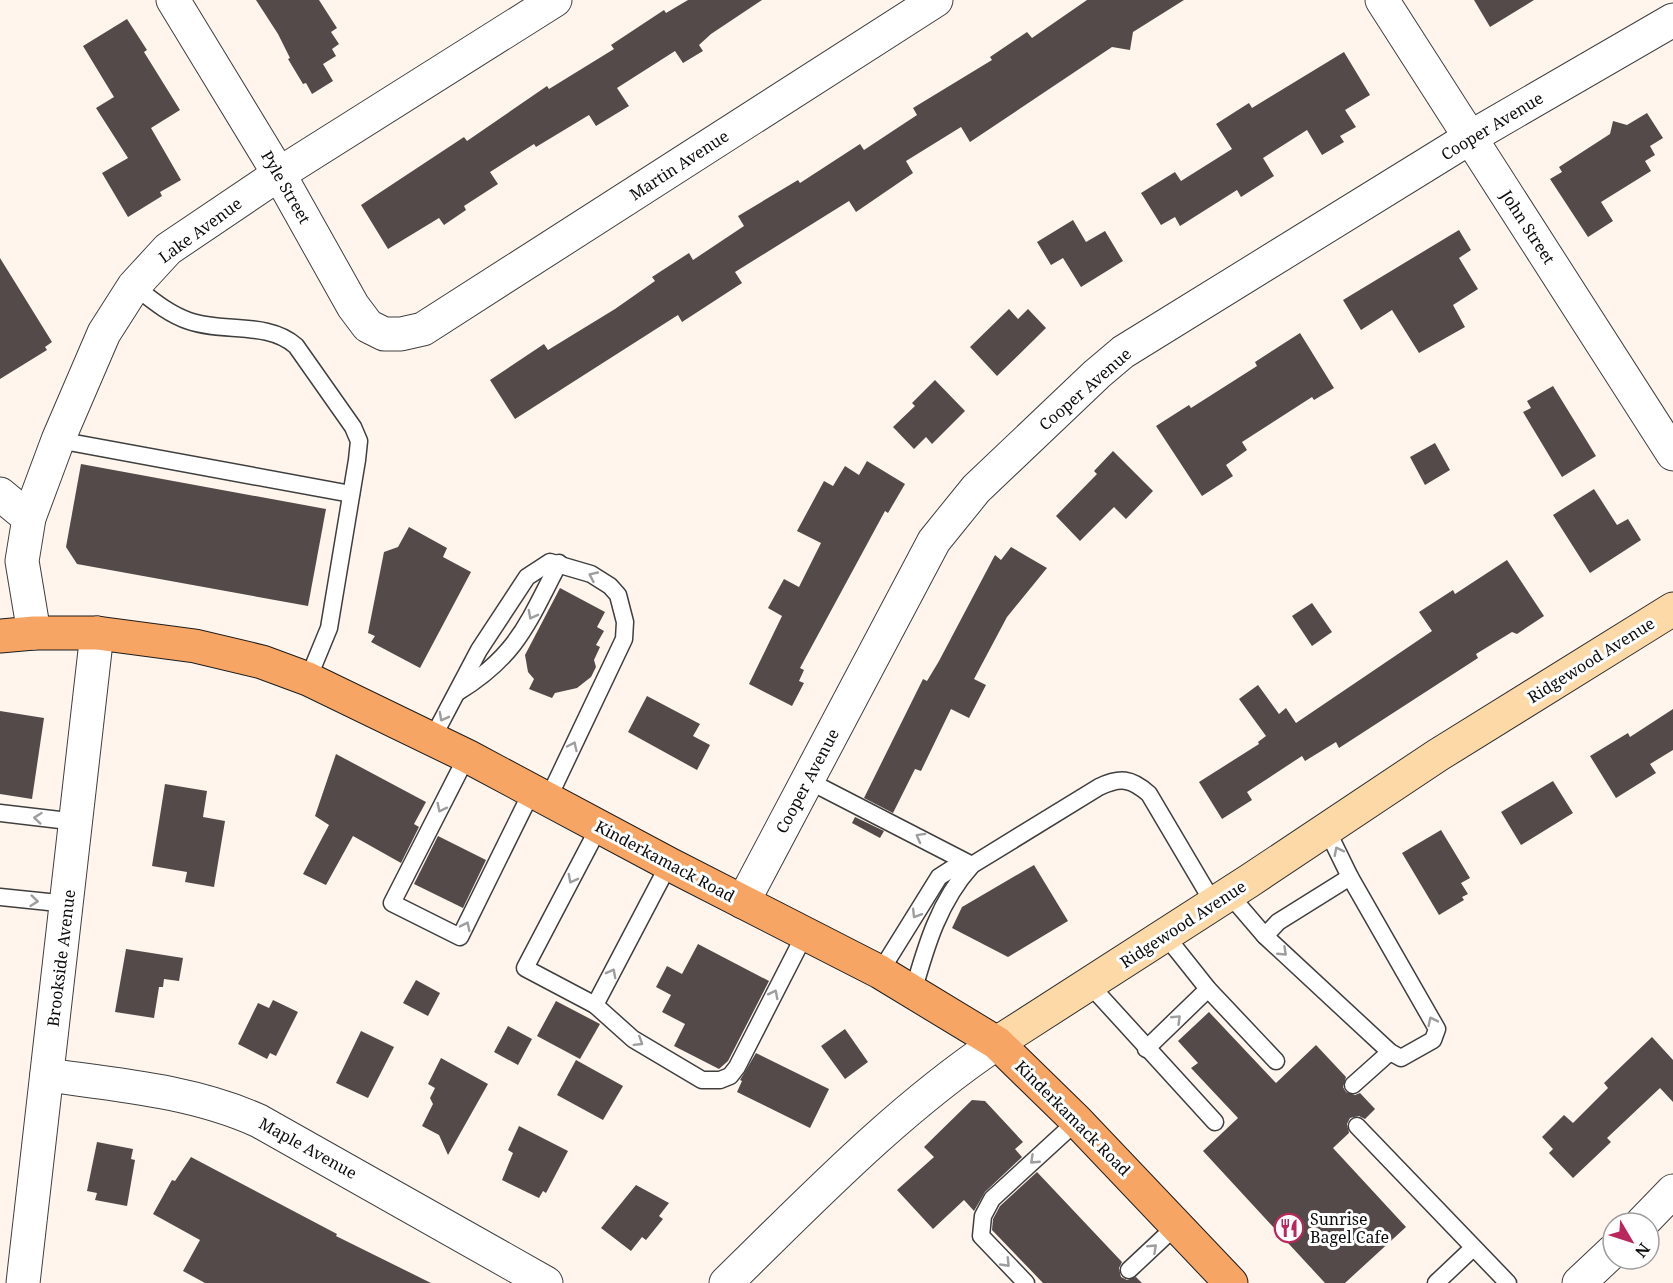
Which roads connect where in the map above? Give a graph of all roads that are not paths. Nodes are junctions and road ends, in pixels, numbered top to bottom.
1 (172, 0) edge
2 (555, 0) edge
3 (936, 0) edge
4 (1382, 0) edge
5 (1673, 20) edge
6 (1471, 137) junction
7 (279, 174) junction
8 (134, 286) junction
9 (423, 329) joint
10 (58, 440) junction
11 (1673, 454) edge
12 (0, 494) edge
13 (351, 494) junction
14 (29, 518) junction
15 (559, 563) junction
16 (1673, 609) edge
17 (34, 633) junction
18 (97, 633) junction
19 (0, 636) edge
20 (308, 679) junction
21 (456, 693) junction
22 (432, 739) junction
23 (467, 756) junction
24 (807, 780) junction
25 (540, 795) junction
26 (0, 813) edge
27 (77, 822) junction
28 (599, 827) junction
29 (1326, 828) junction
30 (669, 864) junction
31 (972, 865) junction
32 (1350, 877) junction
33 (0, 897) edge
34 (1222, 899) junction
35 (743, 902) junction
36 (68, 904) junction
37 (805, 934) junction
38 (1165, 935) junction
39 (1265, 936) junction
40 (880, 972) junction
41 (1089, 984) junction
42 (1208, 989) junction
43 (913, 992) junction
44 (595, 1005) junction
45 (998, 1043) junction
46 (1146, 1049) junction
47 (1390, 1052) junction
48 (1276, 1061) dead end
49 (47, 1075) junction
50 (1353, 1085) dead end
51 (1077, 1121) junction
52 (1215, 1122) dead end
53 (1357, 1126) dead end
54 (1673, 1191) edge
55 (1654, 1211) edge
56 (1177, 1225) junction
57 (1473, 1248) junction
58 (1601, 1262) edge
59 (1129, 1270) dead end
60 (23, 1283) edge
61 (546, 1283) edge
62 (726, 1283) edge
63 (1026, 1283) edge
64 (1231, 1283) edge
65 (1436, 1283) edge
66 (1508, 1283) edge
67 (1579, 1283) edge

1 - 7 street, Pyle Street
2 - 7 street, Lake Avenue
3 - 9 street, Martin Avenue
4 - 6 street, John Street
5 - 6 street, Cooper Avenue
6 - 11 street, John Street
6 - 24 street, Cooper Avenue
7 - 8 street, Lake Avenue
7 - 9 street, Pyle Street
8 - 10 street, Lake Avenue
8 - 13 lane
10 - 13 lane
10 - 14 street, Lake Avenue
12 - 14 street
13 - 20 lane
14 - 17 street, Lake Avenue
15 -> 21 lane
15 - 21 lane
25 -> 15 lane
16 - 29 street, Ridgewood Avenue
17 - 18 main road, Kinderkamack Road
17 - 19 main road, Kinderkamack Road
18 - 20 main road, Kinderkamack Road
18 - 27 street, Brookside Avenue
20 - 22 main road, Kinderkamack Road
21 -> 22 lane
22 - 23 main road, Kinderkamack Road
23 - 25 main road, Kinderkamack Road
23 -> 25 lane
31 -> 24 lane
24 - 35 street, Cooper Avenue
25 - 28 main road, Kinderkamack Road
27 -> 26 lane
27 - 36 street, Brookside Avenue
28 - 30 main road, Kinderkamack Road
28 -> 44 lane
32 -> 29 lane
29 - 34 street, Ridgewood Avenue
30 - 35 main road, Kinderkamack Road
44 -> 30 lane
31 - 34 lane
31 -> 40 lane
31 - 43 lane
32 - 39 lane
47 -> 32 lane
33 -> 36 lane
34 - 38 street, Ridgewood Avenue
34 - 39 lane
35 - 37 main road, Kinderkamack Road
36 - 49 street, Brookside Avenue
37 - 40 main road, Kinderkamack Road
44 -> 37 lane
38 - 41 street, Ridgewood Avenue
38 - 42 lane
39 -> 47 lane
40 - 43 main road, Kinderkamack Road
41 - 45 street, Ridgewood Avenue
41 - 46 lane
46 -> 42 lane
42 - 48 lane
43 - 45 main road, Kinderkamack Road
45 - 51 main road, Kinderkamack Road
45 - 62 street, Ridgewood Avenue
46 - 52 lane
47 - 50 lane
49 - 60 street, Brookside Avenue
49 - 61 street, Maple Avenue
51 - 56 main road, Kinderkamack Road
51 -> 63 lane
53 - 57 lane
54 - 55 street
59 -> 56 lane
56 - 64 main road, Kinderkamack Road
57 - 65 lane
57 - 66 lane
58 - 67 street

